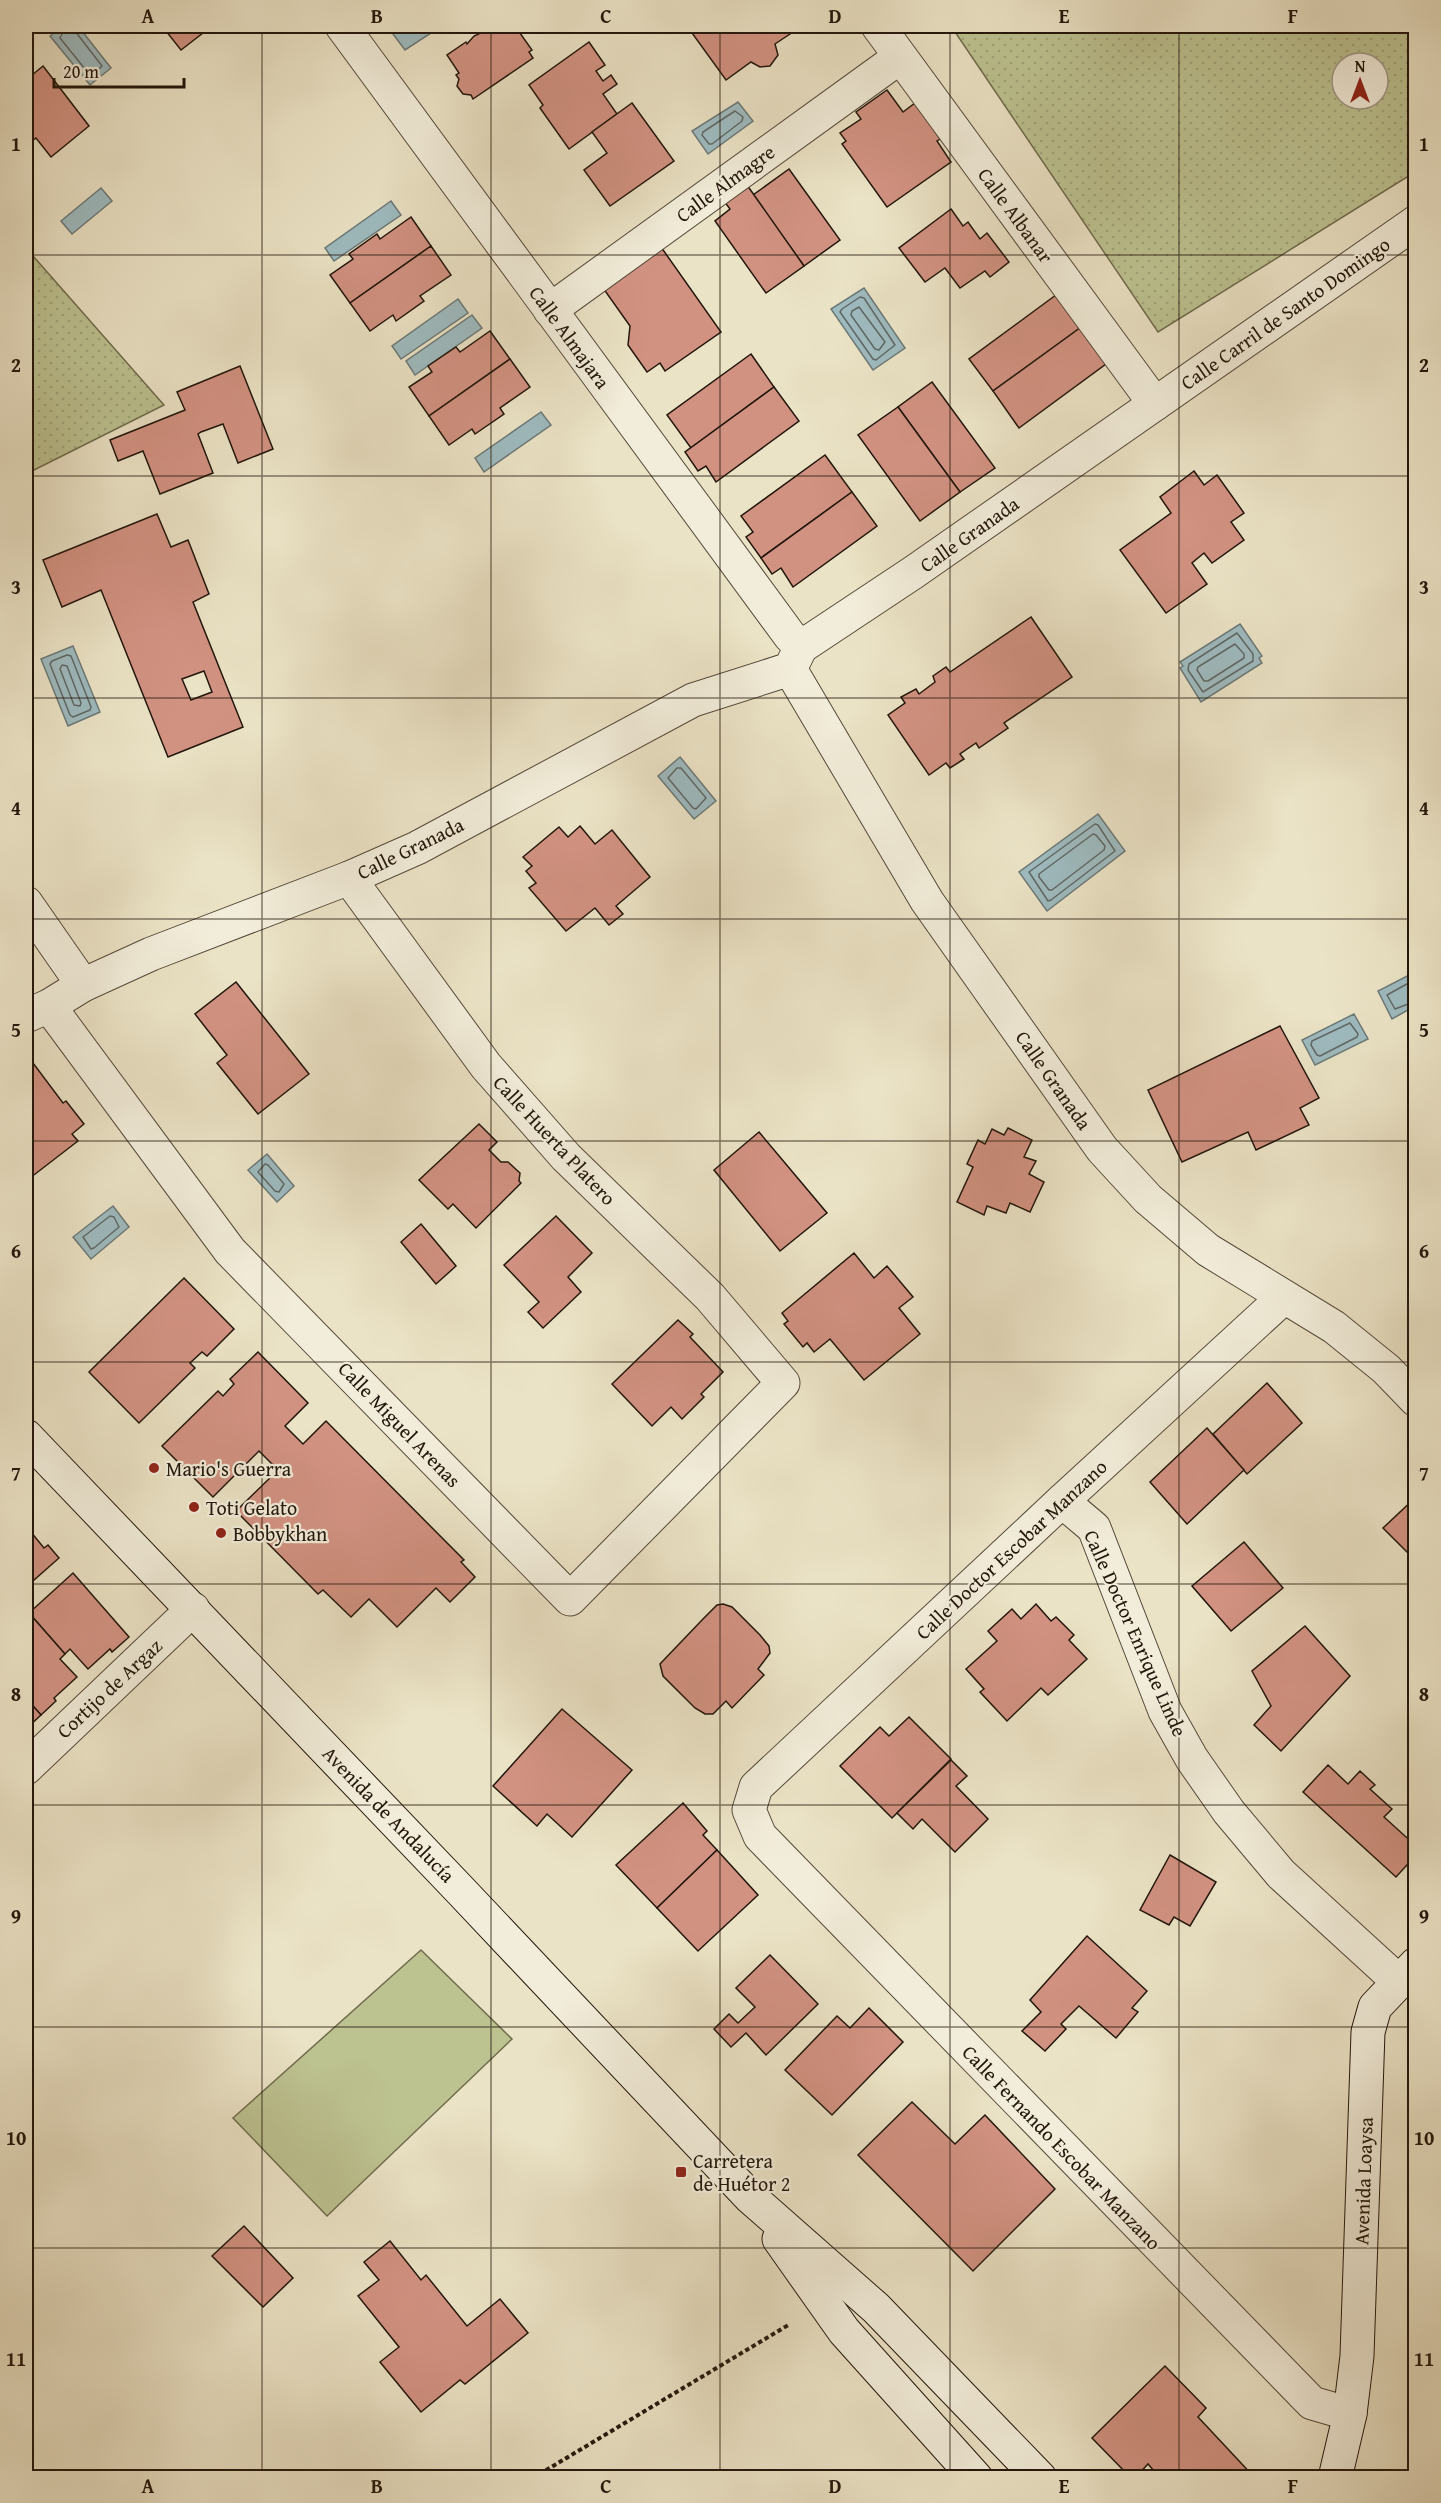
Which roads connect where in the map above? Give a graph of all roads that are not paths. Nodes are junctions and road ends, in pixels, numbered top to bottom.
1 (342, 26) edge
2 (878, 26) edge
3 (900, 57) junction
4 (1416, 222) edge
5 (550, 310) junction
6 (1155, 404) junction
7 (796, 658) junction
8 (349, 878) junction
9 (26, 903) edge
10 (83, 985) junction
11 (38, 1011) edge
12 (1284, 1297) junction
13 (783, 1383) joint
14 (1416, 1400) edge
15 (26, 1436) edge
16 (1062, 1501) junction
17 (193, 1609) junction
18 (26, 1768) edge
19 (749, 1810) joint
20 (1407, 1972) edge
21 (749, 2196) junction
22 (1350, 2414) junction
23 (976, 2478) edge
24 (1040, 2478) edge
25 (1335, 2478) edge

1 - 5 street, Calle Almajara
2 - 3 street, Calle Albanar
3 - 5 street, Calle Almagre
3 - 6 street, Calle Albanar
4 - 6 street, Calle Carril de Santo Domingo
5 - 7 street, Calle Almajara
6 - 7 street, Calle Granada
7 - 8 street, Calle Granada
7 - 12 street, Calle Granada
8 - 10 street, Calle Granada
8 - 13 street, Calle Huerta Platero
9 - 10 street
10 - 11 street, Calle Granada
11 - 13 street, Calle Miguel Arenas
12 - 14 street, Calle Granada
12 - 16 street, Calle Doctor Escobar Manzano
15 - 17 street, Avenida de Andalucía
16 - 19 street, Calle Doctor Escobar Manzano
16 - 20 street, Calle Doctor Enrique Linde
17 - 18 street, Cortijo de Argaz
17 - 21 street, Avenida de Andalucía
19 - 22 street, Calle Fernando Escobar Manzano
20 - 22 street, Avenida Loaysa
21 - 23 street
21 - 24 street
22 - 25 street

